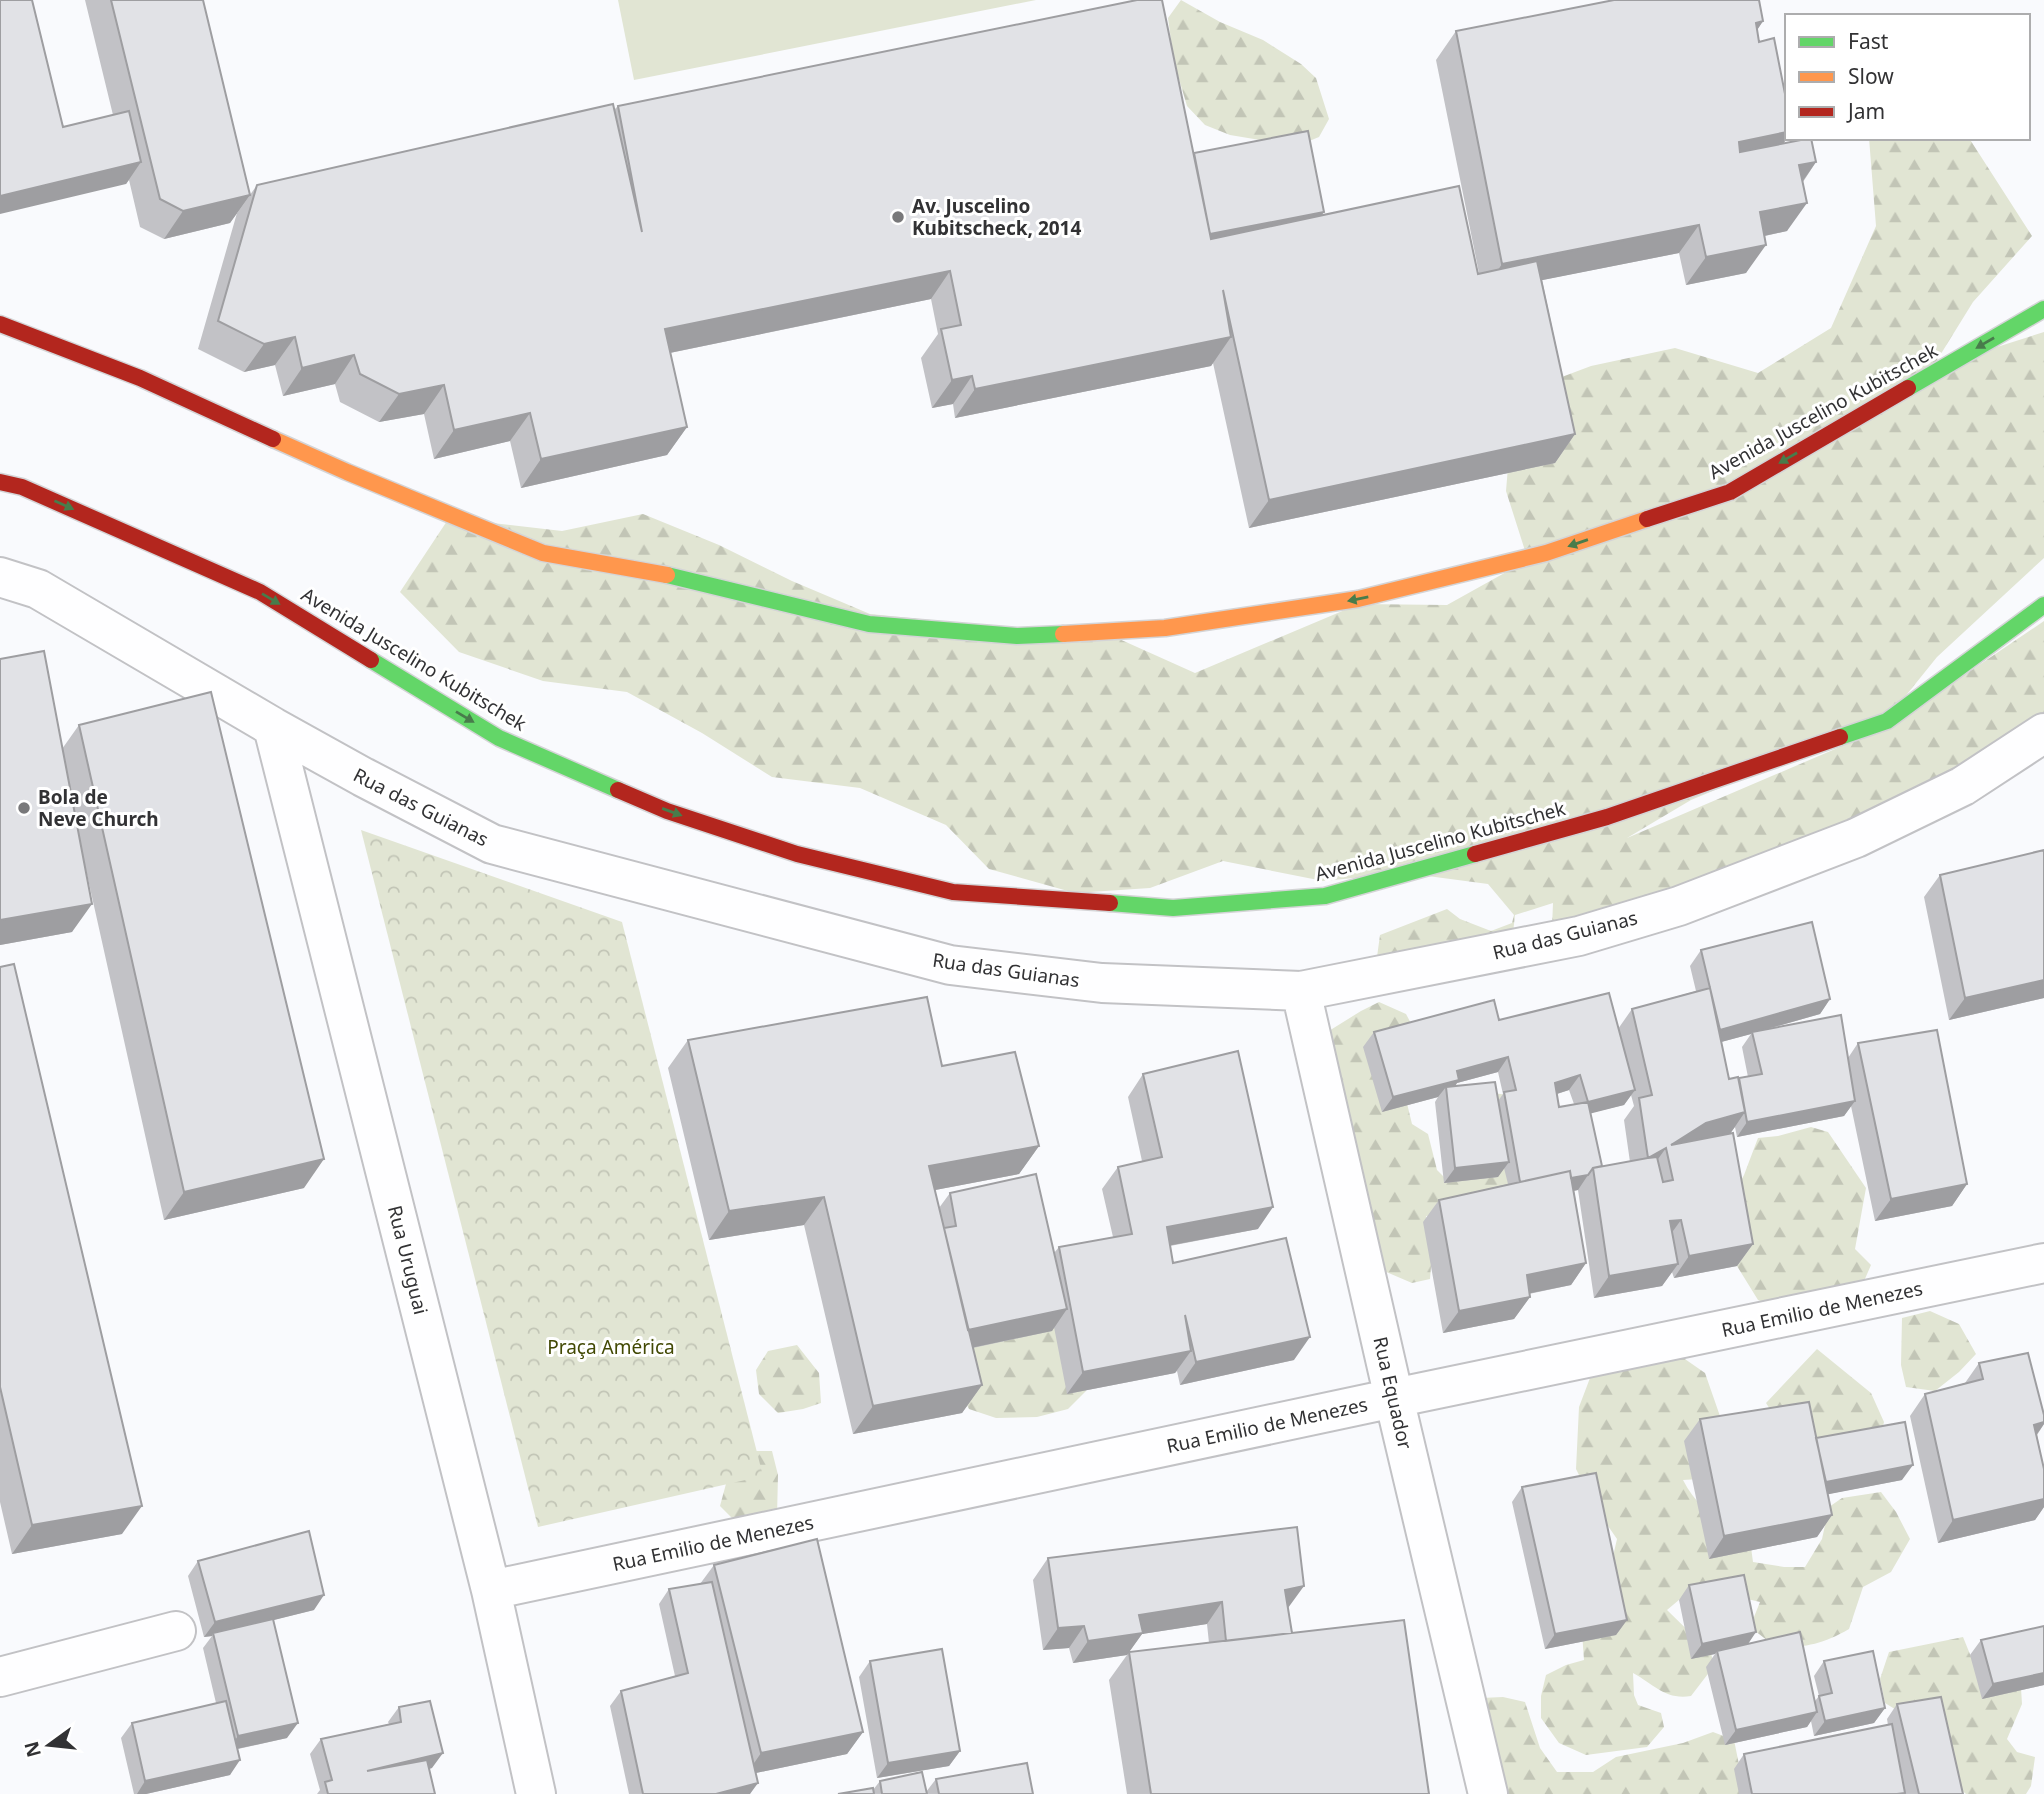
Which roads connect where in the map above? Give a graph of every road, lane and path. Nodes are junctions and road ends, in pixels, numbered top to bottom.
1 (2044, 309) edge
2 (0, 324) edge
3 (0, 482) edge
4 (0, 577) edge
5 (2044, 605) edge
6 (273, 727) junction
7 (2044, 733) edge
8 (1301, 991) junction
9 (2044, 1263) edge
10 (1394, 1398) junction
11 (491, 1590) junction
12 (176, 1632) dead end
13 (0, 1677) edge
14 (537, 1794) edge
15 (1488, 1794) edge

1 -> 2 main road, Avenida Juscelino Kubitschek
3 -> 5 main road, Avenida Juscelino Kubitschek
4 - 6 street, Rua das Guianas
6 - 8 street, Rua das Guianas
6 - 11 street, Rua Uruguai
7 - 8 street, Rua das Guianas
8 - 10 street, Rua Equador
9 - 10 street, Rua Emilio de Menezes
10 - 11 street, Rua Emilio de Menezes
10 - 15 street, Rua Equador
11 - 14 street, Rua Uruguai
12 - 13 street

